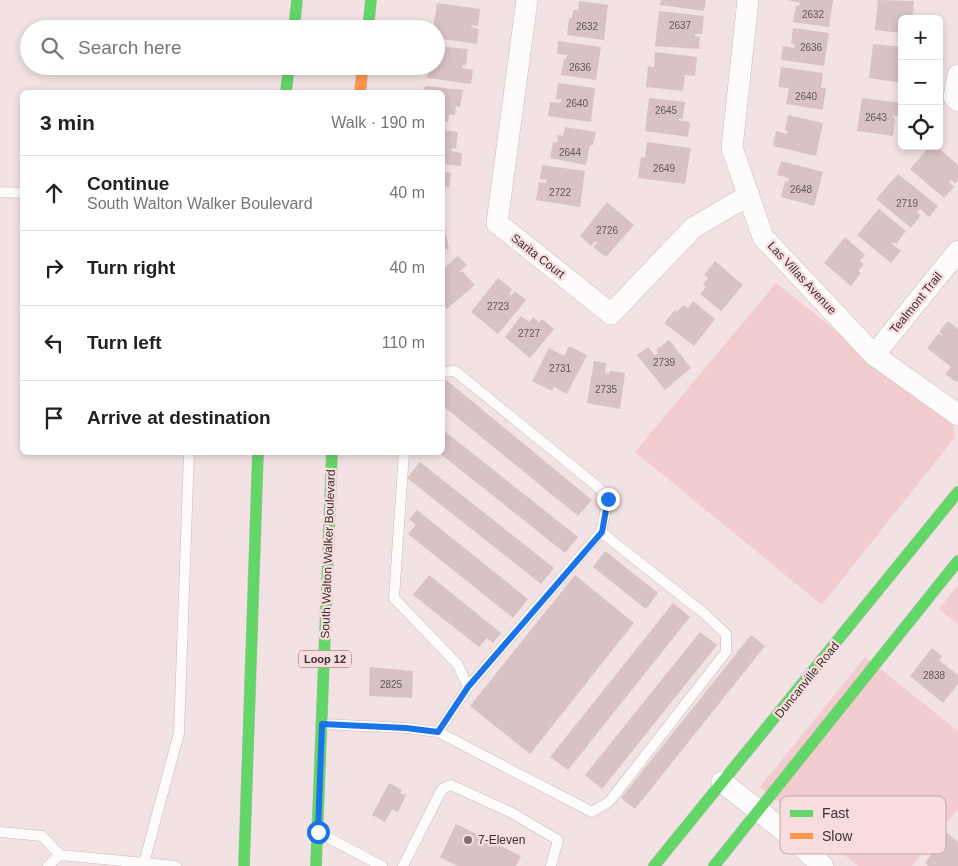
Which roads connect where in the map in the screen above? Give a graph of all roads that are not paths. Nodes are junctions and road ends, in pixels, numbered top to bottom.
1 (297, 0) edge
2 (371, 0) edge
3 (527, 0) edge
4 (748, 0) edge
5 (295, 20) edge
6 (369, 20) edge
7 (958, 74) edge
8 (288, 75) edge
9 (362, 75) edge
10 (286, 90) edge
11 (360, 90) edge
12 (958, 101) edge
13 (0, 192) edge
14 (20, 193) edge
15 (749, 196) junction
16 (958, 251) edge
17 (874, 355) junction
18 (445, 372) edge
19 (958, 415) edge
20 (189, 455) edge
21 (258, 455) edge
22 (332, 455) edge
23 (404, 455) edge
24 (958, 492) edge
25 (602, 532) junction
26 (958, 561) edge
27 (468, 687) junction
28 (322, 724) junction
29 (438, 732) junction
30 (722, 782) junction
31 (759, 811) junction
32 (780, 829) edge
33 (0, 832) edge
34 (318, 832) junction
35 (809, 854) edge
36 (60, 855) junction
37 (118, 863) edge
38 (144, 863) junction
39 (48, 866) edge
40 (176, 866) edge
41 (244, 866) edge
42 (316, 866) edge
43 (382, 866) edge
44 (402, 866) edge
45 (551, 866) edge
46 (654, 866) edge
47 (714, 866) edge
48 (823, 866) edge

1 - 5 main road
2 - 6 main road
3 - 15 street, Sarita Court
4 - 15 street, Las Villas Avenue
7 - 12 street
8 - 10 main road
9 - 11 main road
13 - 14 lane
15 - 17 street, Las Villas Avenue
16 - 17 street, Tealmont Trail
17 - 19 street, Las Villas Avenue
18 - 25 lane
20 - 38 lane
21 - 41 main road
22 - 28 main road, South Walton Walker Boulevard / Loop 12
23 - 27 lane
24 - 30 main road, Duncanville Road
25 - 27 lane
25 - 29 lane
26 - 31 main road
27 - 29 lane
28 - 29 lane
28 - 34 main road, South Walton Walker Boulevard / Loop 12
30 - 31 street
30 - 46 main road, Duncanville Road
31 - 32 street
31 - 47 main road
33 - 36 lane
34 - 42 main road, South Walton Walker Boulevard / Loop 12
34 - 43 lane
35 - 48 street
36 - 37 lane
36 - 39 lane
37 - 38 lane
38 - 40 lane
44 - 45 lane

